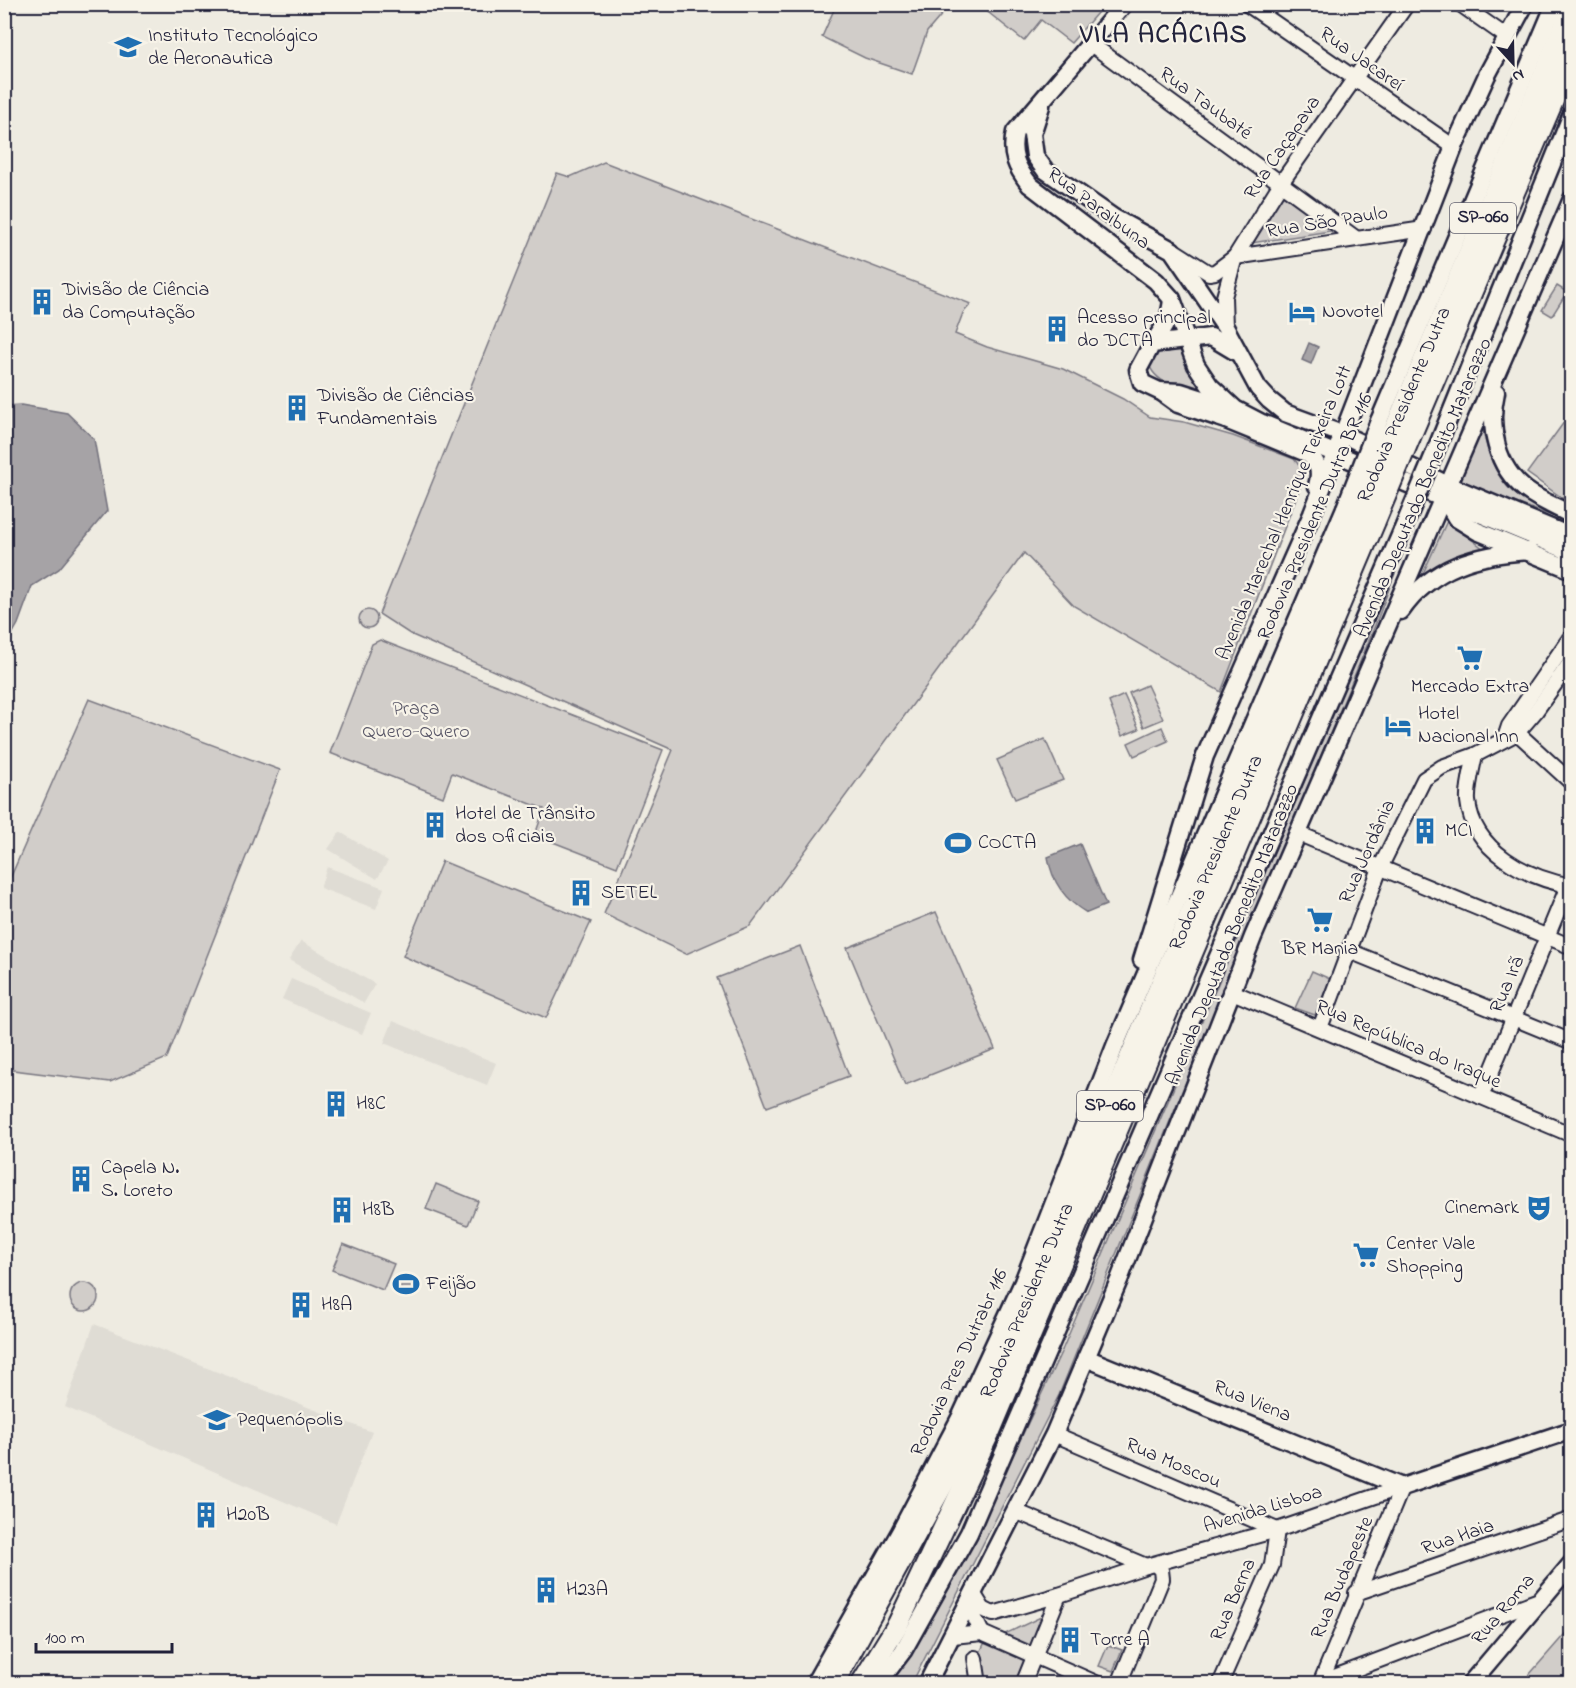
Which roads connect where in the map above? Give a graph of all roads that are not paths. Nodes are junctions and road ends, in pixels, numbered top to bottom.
1 (1125, 4) edge
2 (1247, 4) edge
3 (1407, 4) edge
4 (1460, 4) edge
5 (1516, 4) edge
6 (1525, 4) edge
7 (1555, 4) edge
8 (1572, 8) edge
9 (1504, 35) junction
10 (1091, 44) junction
11 (1572, 56) edge
12 (1487, 75) junction
13 (1353, 80) junction
14 (1045, 94) junction
15 (1572, 114) edge
16 (1454, 147) junction
17 (1281, 183) junction
18 (1569, 209) edge
19 (1424, 229) junction
20 (1354, 237) junction
21 (1172, 250) junction
22 (1235, 257) junction
23 (1172, 299) junction
24 (1226, 327) junction
25 (1186, 339) junction
26 (1152, 344) junction
27 (1237, 353) junction
28 (1505, 353) junction
29 (1160, 391) junction
30 (1235, 409) junction
31 (1394, 429) junction
32 (1342, 434) junction
33 (1335, 453) junction
34 (1444, 493) junction
35 (1312, 514) junction
36 (1360, 514) junction
37 (1572, 515) edge
38 (1572, 526) edge
39 (1555, 531) junction
40 (1572, 537) edge
41 (1530, 551) junction
42 (1570, 569) edge
43 (1572, 635) edge
44 (1380, 642) junction
45 (1572, 660) edge
46 (1510, 732) junction
47 (1475, 755) junction
48 (1572, 783) edge
49 (1297, 833) junction
50 (1380, 868) junction
51 (1256, 872) junction
52 (1570, 886) edge
53 (1549, 937) junction
54 (1572, 947) edge
55 (1347, 950) junction
56 (1230, 991) junction
57 (1515, 1019) junction
58 (1219, 1020) junction
59 (1320, 1028) junction
60 (1572, 1042) edge
61 (1115, 1046) junction
62 (1481, 1097) junction
63 (1572, 1135) edge
64 (1086, 1358) junction
65 (1572, 1431) edge
66 (1054, 1434) junction
67 (1402, 1487) junction
68 (1015, 1511) junction
69 (1572, 1519) edge
70 (1277, 1530) junction
71 (1572, 1563) edge
72 (1151, 1565) junction
73 (1356, 1593) junction
74 (1059, 1595) junction
75 (971, 1599) junction
76 (1539, 1600) junction
77 (1495, 1617) junction
78 (982, 1632) junction
79 (952, 1636) junction
80 (1509, 1637) junction
81 (1035, 1657) junction
82 (975, 1658) dead end
83 (814, 1683) edge
84 (833, 1683) edge
85 (861, 1683) edge
86 (878, 1683) edge
87 (927, 1683) edge
88 (979, 1683) edge
89 (1023, 1683) edge
90 (1098, 1683) edge
91 (1119, 1683) edge
92 (1220, 1683) edge
93 (1320, 1683) edge
94 (1470, 1683) edge

1 - 10 main road
2 - 13 street, Rua Jacareí
3 - 13 street, Rua Caçapava
4 - 9 street
5 - 9 street, Avenida Marechal Henrique Teixeira Lott
6 - 12 main road
7 - 31 main road, Rodovia Presidente Dutra BR 116
8 - 31 highway, Rodovia Presidente Dutra / SP-060
9 - 12 street, Avenida Marechal Henrique Teixeira Lott
10 - 14 main road
10 - 17 street, Rua Taubaté
11 - 31 highway, Rodovia Presidente Dutra / SP-060
12 - 16 main road, Avenida Marechal Henrique Teixeira Lott
13 - 16 street, Rua Jacareí
13 - 17 street, Rua Caçapava
14 - 21 main road, Rua Paraibuna
14 - 23 main road, Rua Paraibuna
15 - 51 main road, bridge
16 - 19 main road, Avenida Marechal Henrique Teixeira Lott
17 - 20 street, Rua Taubaté
17 - 22 street, Rua Caçapava
18 - 28 main road, Avenida Deputado Benedito Matarazzo
19 - 20 street, Rua São Paulo
19 - 32 main road, Avenida Marechal Henrique Teixeira Lott
20 - 22 street, Rua São Paulo
21 - 22 street, Rua Paraibuna
21 - 24 main road, Rua Paraibuna
22 - 24 street, Rua Caçapava
23 - 25 main road, Rua Paraibuna
23 - 26 main road
24 - 27 main road, Rua Paraibuna
25 - 26 main road
25 - 27 main road
25 - 30 main road, Rua Paraibuna
26 - 29 main road
27 - 32 main road, Rua Paraibuna
28 - 34 main road, Avenida Deputado Benedito Matarazzo
28 - 37 main road
29 - 30 main road
29 - 35 main road
30 - 33 main road
31 - 36 highway, Rodovia Presidente Dutra / SP-060, bridge
32 - 33 main road, Avenida Marechal Henrique Teixeira Lott
32 - 34 main road, Rua Paraibuna
33 - 34 main road
33 - 35 main road, Avenida Marechal Henrique Teixeira Lott
34 - 39 main road, Rua Paraibuna
34 - 41 main road
34 - 42 main road
34 - 44 main road, Avenida Deputado Benedito Matarazzo
35 - 61 main road, Avenida Marechal Henrique Teixeira Lott
36 - 61 main road, Rodovia Presidente Dutra BR 116
36 - 84 highway, Rodovia Presidente Dutra / SP-060
36 - 85 highway, Rodovia Presidente Dutra / SP-060
38 - 39 street
39 - 40 main road, Rua Paraibuna
41 - 42 main road
41 - 44 main road
43 - 46 street, Rua Jordânia
44 - 49 main road, Avenida Deputado Benedito Matarazzo
45 - 46 street, Rua Jordânia
46 - 47 street, Rua Jordânia
46 - 48 street
47 - 50 street, Rua Jordânia
47 - 52 street
49 - 50 street
49 - 56 main road, Avenida Deputado Benedito Matarazzo
50 - 53 street
50 - 55 street, Rua Jordânia
51 - 58 main road
51 - 86 main road
52 - 53 street, Rua Irã
53 - 54 street
53 - 57 street, Rua Irã
55 - 57 street
55 - 59 street, Rua Jordânia
56 - 58 main road, Avenida Deputado Benedito Matarazzo
56 - 59 street, Rua República do Iraque
57 - 60 street
57 - 62 street, Rua Irã
58 - 64 main road, Avenida Deputado Benedito Matarazzo
59 - 62 street, Rua República do Iraque
61 - 83 main road, Rodovia Pres Dutrabr 116
62 - 63 street, Rua República do Iraque
64 - 66 main road, Avenida Deputado Benedito Matarazzo
64 - 67 main road, Rua Viena
65 - 67 main road, Avenida Lisboa
66 - 68 main road, Avenida Deputado Benedito Matarazzo
66 - 70 street, Rua Moscou
67 - 70 street, Avenida Lisboa
67 - 73 street, Rua Budapeste
68 - 72 street
68 - 75 main road, Avenida Deputado Benedito Matarazzo
69 - 73 street, Rua Haia
70 - 72 street, Avenida Lisboa
70 - 92 street, Rua Berna
71 - 76 main road, Rua Roma
72 - 74 street, Avenida Lisboa
72 - 91 street
73 - 93 street, Rua Budapeste
74 - 75 street, Avenida Lisboa
74 - 81 street
75 - 78 street
75 - 79 main road, Avenida Deputado Benedito Matarazzo
76 - 77 street
76 - 80 main road, Rua Roma
77 - 80 street
77 - 93 street
78 - 79 street
78 - 81 street
79 - 87 main road, Avenida Deputado Benedito Matarazzo
80 - 94 main road, Rua Roma
81 - 89 street
81 - 90 street
82 - 88 street

